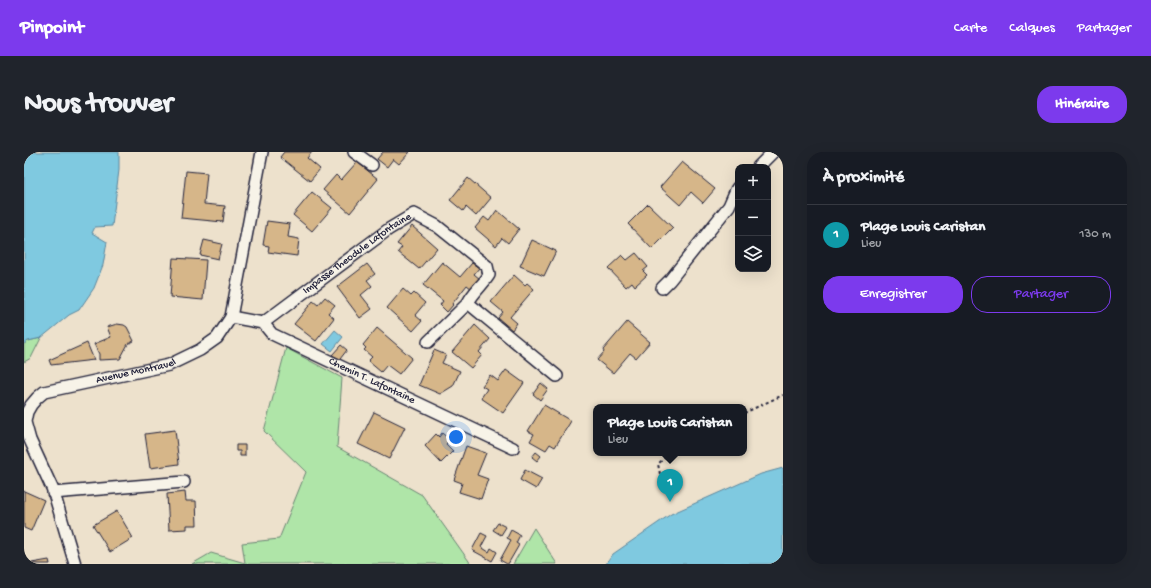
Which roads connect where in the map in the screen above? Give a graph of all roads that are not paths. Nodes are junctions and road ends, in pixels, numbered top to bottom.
1 (262, 152) edge
2 (354, 152) edge
3 (773, 152) edge
4 (761, 164) edge
5 (372, 165) dead end
6 (735, 192) edge
7 (662, 288) dead end
8 (468, 303) junction
9 (231, 317) junction
10 (263, 323) junction
11 (428, 342) dead end
12 (556, 376) dead end
13 (25, 422) edge
14 (513, 448) dead end
15 (184, 482) dead end
16 (53, 493) junction
17 (76, 564) edge

1 - 9 street, Avenue Montravel
2 - 5 street
3 - 4 street
6 - 7 street
8 - 10 street, Impasse Theodule Lafontaine
8 - 11 street, Impasse Theodule Lafontaine
8 - 12 street
9 - 10 street
9 - 13 street, Avenue Montravel
10 - 14 street, Chemin T. Lafontaine
13 - 16 street, Avenue Montravel
15 - 16 street
16 - 17 street, Avenue Montravel

